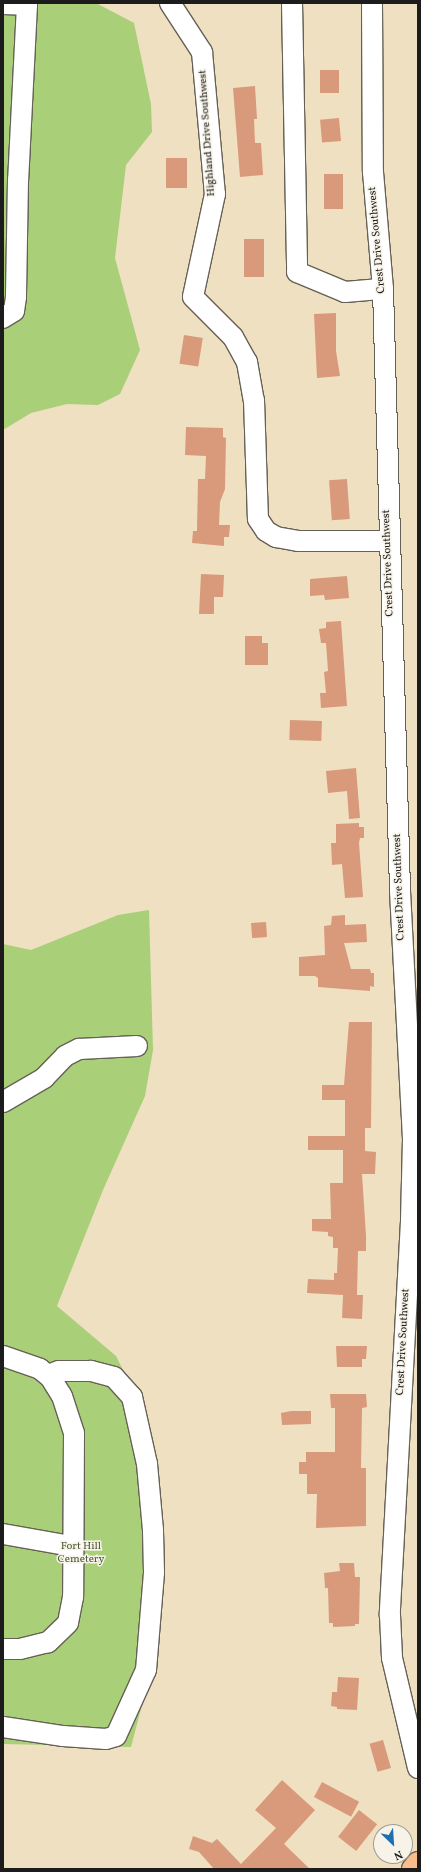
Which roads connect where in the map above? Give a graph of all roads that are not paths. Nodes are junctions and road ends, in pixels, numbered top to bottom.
1 (170, 3) edge
2 (292, 3) edge
3 (372, 3) edge
4 (3, 4) edge
5 (383, 289) junction
6 (3, 318) edge
7 (388, 541) junction
8 (136, 1046) dead end
9 (3, 1102) edge
10 (3, 1356) edge
11 (48, 1375) junction
12 (3, 1534) edge
13 (71, 1546) junction
14 (3, 1649) edge
15 (3, 1728) edge
16 (418, 1768) edge
17 (418, 1863) edge
18 (412, 1869) edge

1 - 7 street, Highland Drive Southwest
2 - 5 street
3 - 5 street, Crest Drive Southwest
4 - 6 street
5 - 7 street, Crest Drive Southwest
7 - 16 street, Crest Drive Southwest
8 - 9 street
10 - 11 street
11 - 13 street
11 - 15 street
12 - 13 street
13 - 14 street
17 - 18 main road

